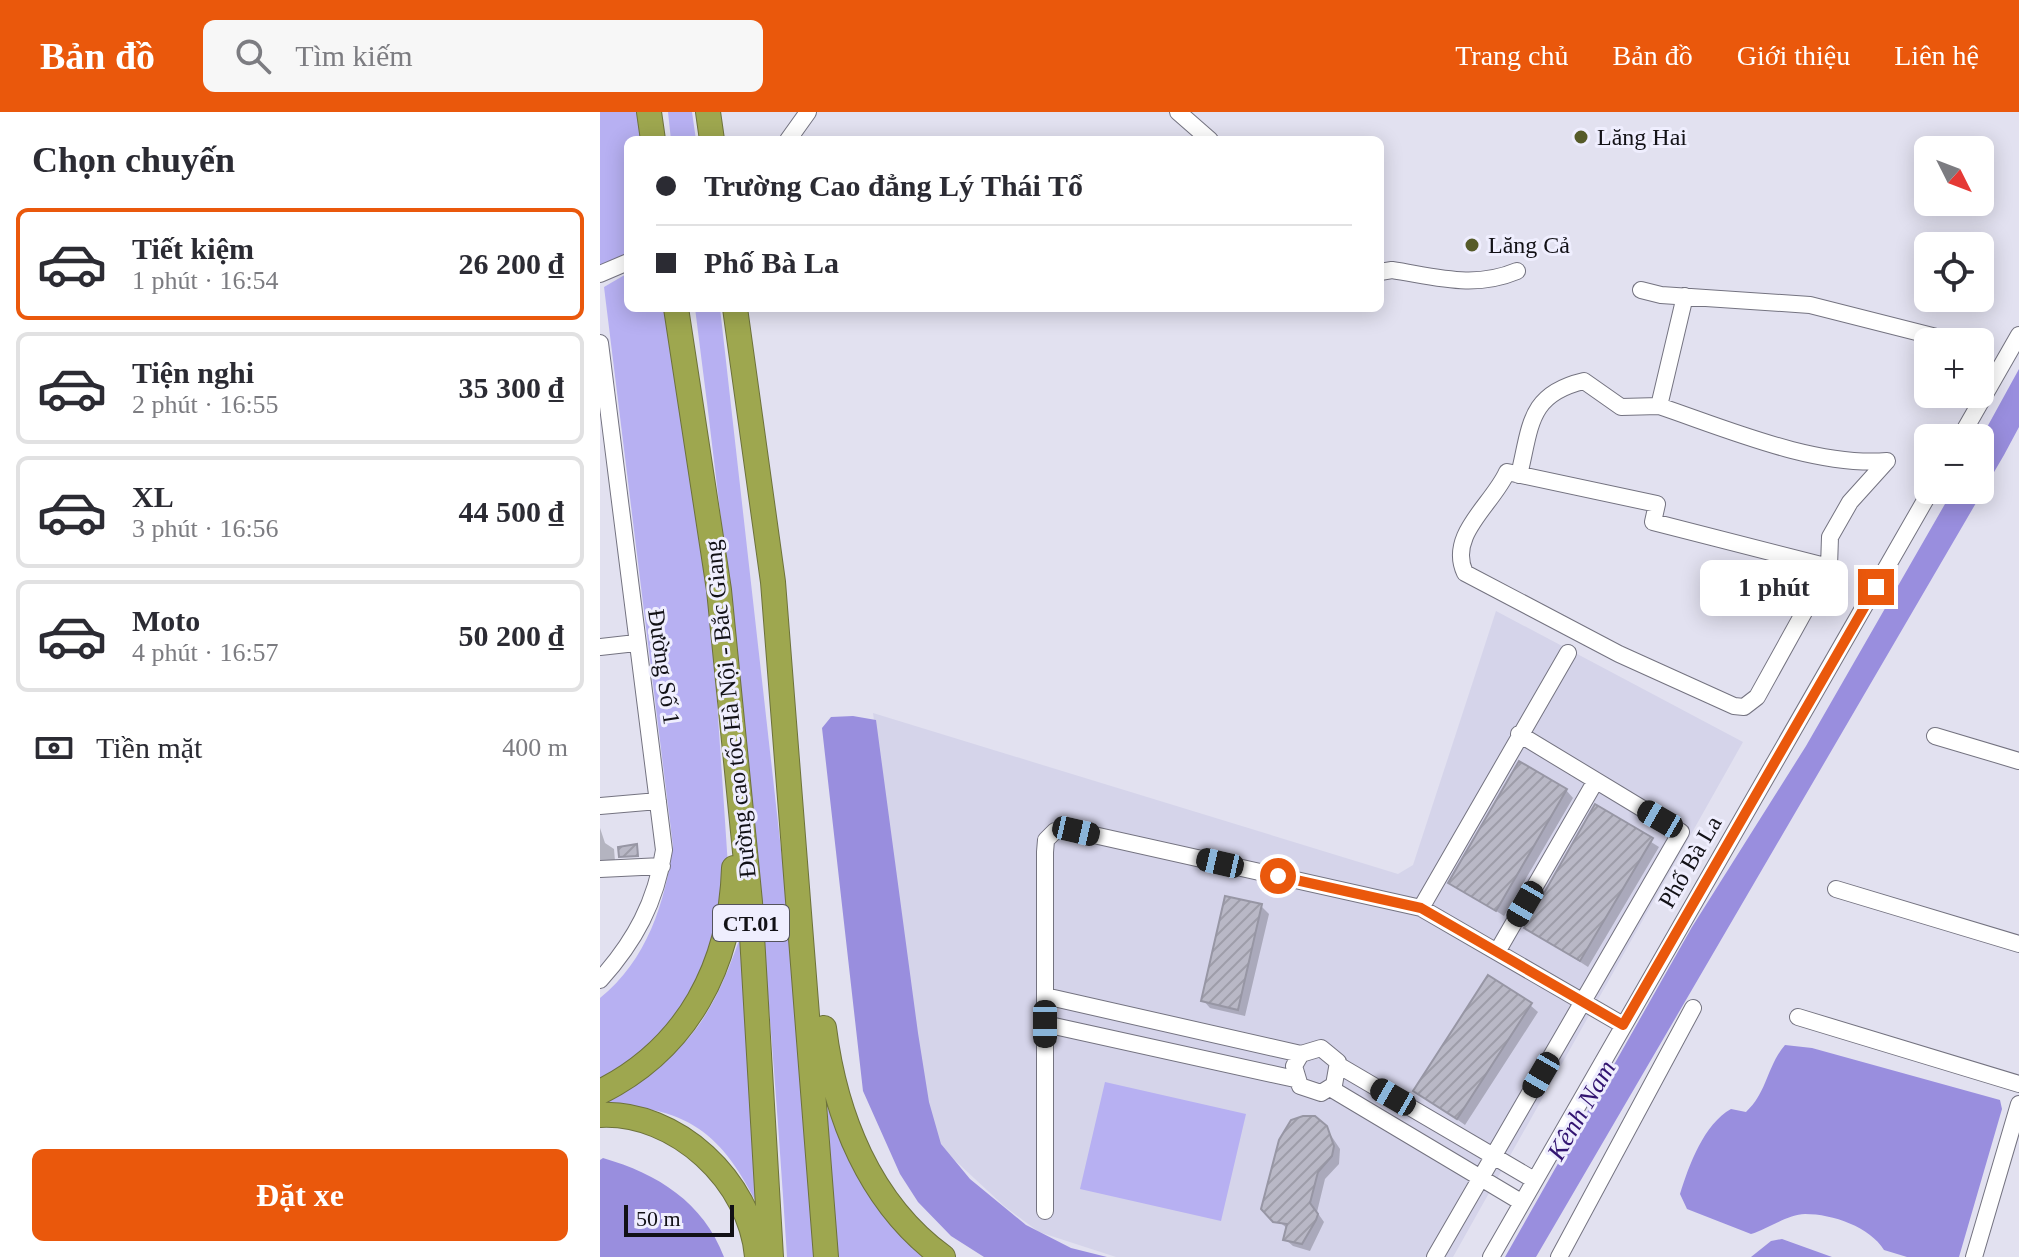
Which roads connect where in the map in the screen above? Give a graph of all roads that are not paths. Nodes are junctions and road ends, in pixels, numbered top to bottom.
1 (649, 112) edge
2 (708, 112) edge
3 (808, 112) edge
4 (1178, 112) edge
5 (652, 136) edge
6 (711, 136) edge
7 (791, 136) edge
8 (1205, 136) edge
9 (624, 264) edge
10 (1384, 271) edge
11 (1517, 271) dead end
12 (600, 274) edge
13 (1641, 290) dead end
14 (1685, 296) junction
15 (677, 312) edge
16 (736, 312) edge
17 (1914, 331) edge
18 (2019, 335) edge
19 (600, 343) edge
20 (1659, 406) junction
21 (1968, 424) edge
22 (1519, 475) junction
23 (1923, 504) edge
24 (1829, 567) junction
25 (719, 590) junction
26 (636, 643) junction
27 (600, 647) edge
28 (1568, 653) dead end
29 (784, 734) junction
30 (1519, 734) junction
31 (1935, 736) dead end
32 (2019, 761) edge
33 (1595, 782) junction
34 (658, 801) junction
35 (600, 806) edge
36 (662, 866) junction
37 (600, 869) edge
38 (1836, 889) dead end
39 (1421, 908) junction
40 (2019, 944) edge
41 (1497, 952) junction
42 (600, 980) edge
43 (1045, 996) junction
44 (1583, 1003) junction
45 (1693, 1008) dead end
46 (1798, 1017) dead end
47 (1045, 1024) junction
48 (1623, 1025) junction
49 (1301, 1054) junction
50 (1338, 1065) junction
51 (1295, 1079) junction
52 (2019, 1084) edge
53 (1330, 1088) junction
54 (600, 1092) edge
55 (2019, 1104) edge
56 (600, 1115) edge
57 (1493, 1157) junction
58 (1481, 1178) junction
59 (1534, 1180) junction
60 (1521, 1202) junction
61 (1045, 1211) dead end
62 (757, 1257) edge
63 (771, 1257) edge
64 (826, 1257) edge
65 (943, 1257) edge
66 (1435, 1257) edge
67 (1491, 1257) edge
68 (1559, 1257) edge
69 (1974, 1257) edge

1 - 5 highway
2 - 6 highway
3 - 7 street
4 - 8 street
9 - 12 street
10 - 11 street
13 - 14 street
14 - 17 street
14 - 20 street
15 - 25 highway, Đường cao tốc Hà Nội - Bắc Giang / CT.01
16 - 29 highway, Đường cao tốc Hà Nội - Bắc Giang / CT.01
18 - 21 street
19 - 26 street, Đường Số 1
20 - 22 street
20 - 24 street
22 - 24 street
22 - 24 street
23 - 48 street, Phố Bà La
25 - 54 highway
25 - 63 highway, Đường cao tốc Hà Nội - Bắc Giang / CT.01
26 - 27 street
26 - 34 street, Đường Số 1
28 - 30 street
29 - 64 highway, Đường cao tốc Hà Nội - Bắc Giang / CT.01
29 - 65 highway
30 - 33 street
30 - 39 street
31 - 32 street
33 - 41 street
33 - 44 street
34 - 35 street
34 - 36 street, Đường Số 1
36 - 37 street
36 - 42 street, Đường Số 1
38 - 40 street
39 - 41 street
39 - 43 street
41 - 44 street
43 - 47 street
43 - 49 street
44 - 48 street
44 - 57 street
45 - 68 street
46 - 52 street
47 - 51 street
47 - 61 street
48 - 59 street, Phố Bà La
49 - 50 street
49 - 51 street
50 - 53 street
50 - 57 street
51 - 53 street
53 - 58 street
55 - 69 street
56 - 62 highway
57 - 58 street
57 - 59 street
58 - 60 street
58 - 66 street
59 - 60 street, Phố Bà La
60 - 67 street, Phố Bà La

